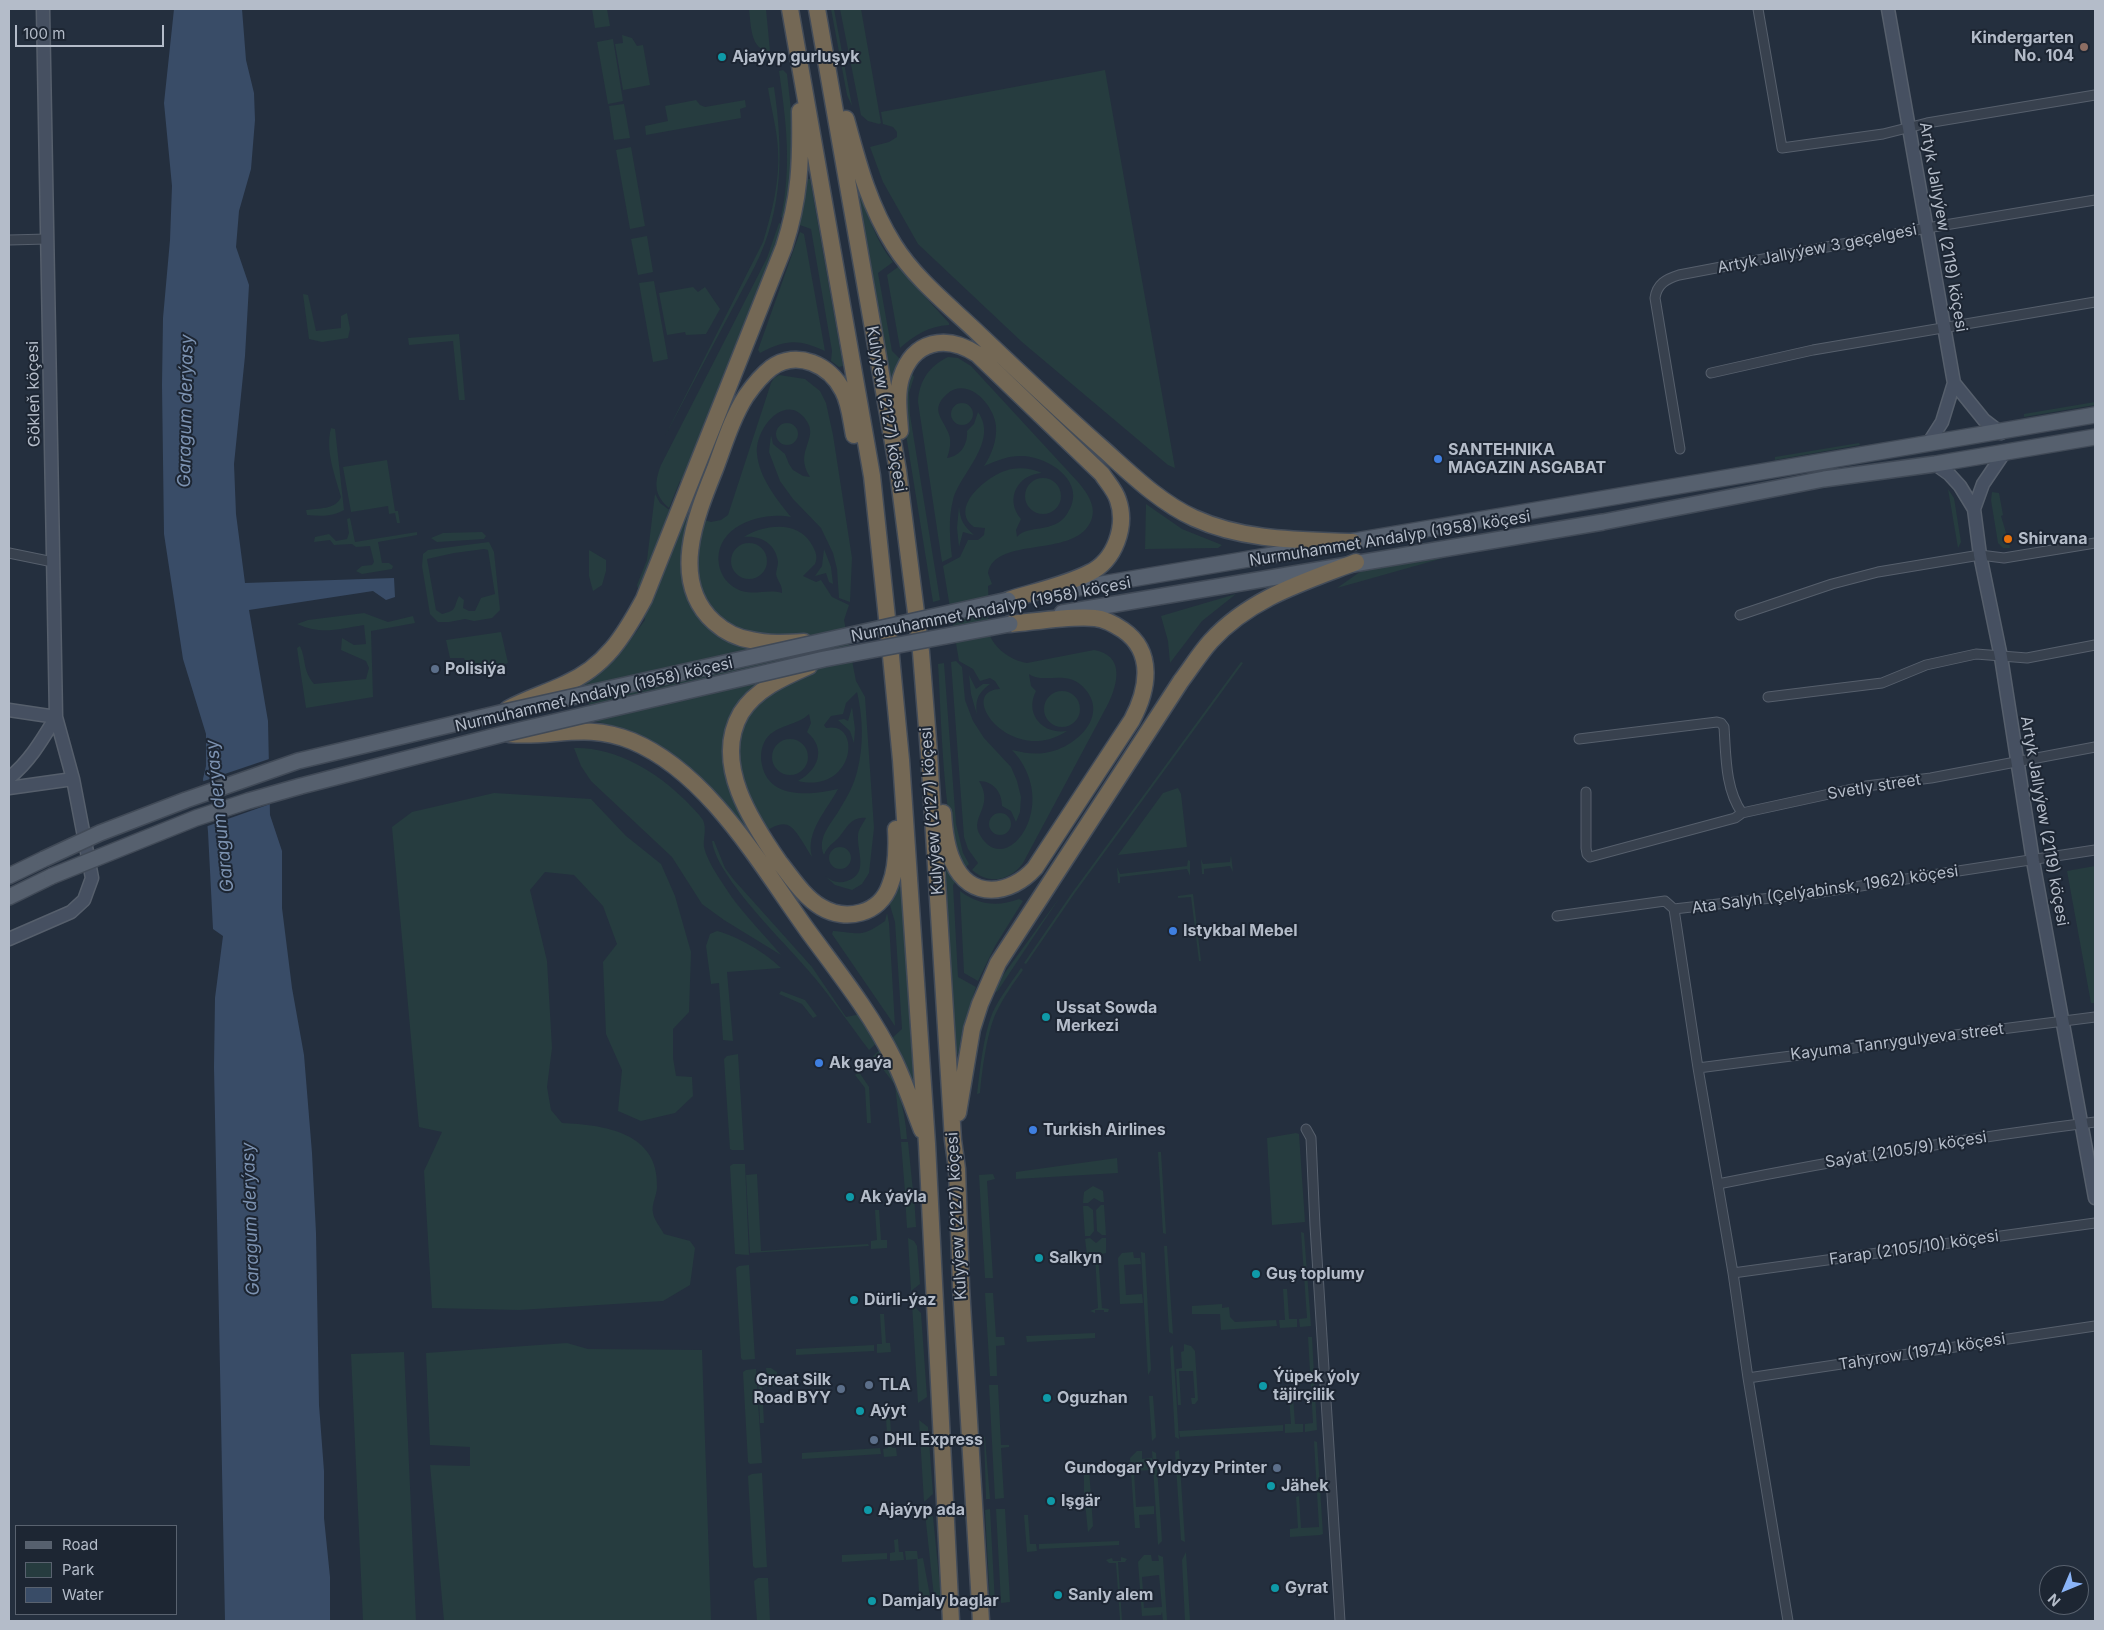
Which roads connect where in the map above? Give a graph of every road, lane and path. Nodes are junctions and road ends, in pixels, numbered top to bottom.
1 (43, 9) edge
2 (790, 9) edge
3 (817, 9) edge
4 (1758, 9) edge
5 (1888, 9) edge
6 (798, 54) junction
7 (827, 60) junction
8 (2095, 95) edge
9 (1909, 129) junction
10 (2095, 200) edge
11 (1927, 228) junction
12 (47, 239) junction
13 (9, 240) edge
14 (2095, 302) edge
15 (1944, 328) junction
16 (1711, 373) dead end
17 (1954, 383) junction
18 (2095, 415) edge
19 (2001, 433) junction
20 (2095, 437) edge
21 (1928, 444) junction
22 (1680, 450) dead end
23 (2004, 453) junction
24 (1935, 464) junction
25 (898, 471) junction
26 (872, 476) junction
27 (1974, 509) junction
28 (1353, 542) junction
29 (2095, 542) edge
30 (9, 553) edge
31 (1980, 554) junction
32 (53, 562) junction
33 (1356, 562) junction
34 (1008, 600) junction
35 (1740, 615) dead end
36 (1010, 624) junction
37 (819, 642) junction
38 (2095, 645) edge
39 (2001, 657) junction
40 (824, 659) junction
41 (1768, 696) dead end
42 (9, 710) edge
43 (500, 713) junction
44 (56, 716) junction
45 (503, 734) junction
46 (1579, 739) dead end
47 (2095, 748) edge
48 (929, 753) junction
49 (902, 760) junction
50 (2016, 762) junction
51 (9, 778) edge
52 (73, 779) junction
53 (9, 788) edge
54 (1586, 792) dead end
55 (1742, 813) junction
56 (2095, 850) edge
57 (2034, 861) junction
58 (9, 876) edge
59 (9, 897) edge
60 (1674, 910) junction
61 (1557, 916) dead end
62 (9, 939) edge
63 (2095, 1017) edge
64 (2062, 1021) junction
65 (1698, 1068) junction
66 (2095, 1122) edge
67 (2082, 1124) junction
68 (1306, 1129) dead end
69 (953, 1140) junction
70 (927, 1144) junction
71 (1718, 1184) junction
72 (2095, 1198) edge
73 (2095, 1223) edge
74 (1733, 1273) junction
75 (2095, 1326) edge
76 (1748, 1378) junction
77 (982, 1620) edge
78 (951, 1621) edge
79 (1340, 1621) edge
80 (1788, 1621) edge

1 - 12 street, Gökleň köçesi
2 - 6 highway, Kulyýew (2127) köçesi
3 - 7 highway, Kulyýew (2127) köçesi
4 - 9 street
5 - 9 street, Artyk Jallyýew (2119) köçesi
6 - 26 highway, Kulyýew (2127) köçesi
6 - 43 highway, bridge
7 - 25 highway, Kulyýew (2127) köçesi
7 - 28 highway
8 - 9 street
9 - 11 street, Artyk Jallyýew (2119) köçesi
10 - 11 street, Artyk Jallyýew 3 geçelgesi
11 - 15 street, Artyk Jallyýew (2119) köçesi
11 - 22 street, Artyk Jallyýew 3 geçelgesi
12 - 13 street
12 - 32 street, Gökleň köçesi
14 - 15 street
15 - 16 street
15 - 17 street, Artyk Jallyýew (2119) köçesi
17 - 19 street, Artyk Jallyýew (2119) köçesi
17 - 21 street
18 - 19 main road, Nurmuhammet Andalyp (1958) köçesi
19 - 21 main road, Nurmuhammet Andalyp (1958) köçesi
20 - 23 main road, Nurmuhammet Andalyp (1958) köçesi
21 - 28 main road, Nurmuhammet Andalyp (1958) köçesi
23 - 24 main road, Nurmuhammet Andalyp (1958) köçesi
23 - 27 street
24 - 27 street, Artyk Jallyýew (2119) köçesi
24 - 33 main road, Nurmuhammet Andalyp (1958) köçesi
25 - 34 highway
25 - 48 highway, Kulyýew (2127) köçesi
26 - 37 highway, bridge
26 - 49 highway, Kulyýew (2127) köçesi
27 - 31 street, Artyk Jallyýew (2119) köçesi
28 - 34 main road, Nurmuhammet Andalyp (1958) köçesi
29 - 31 street
30 - 32 street
31 - 35 street
31 - 39 street, Artyk Jallyýew (2119) köçesi
32 - 44 street, Gökleň köçesi
33 - 36 main road, Nurmuhammet Andalyp (1958) köçesi
33 - 69 highway
34 - 37 main road, Nurmuhammet Andalyp (1958) köçesi, bridge
36 - 40 main road, Nurmuhammet Andalyp (1958) köçesi, bridge
36 - 48 highway
37 - 43 main road, Nurmuhammet Andalyp (1958) köçesi, bridge
38 - 39 street
39 - 41 street
39 - 50 street, Artyk Jallyýew (2119) köçesi
40 - 45 main road, Nurmuhammet Andalyp (1958) köçesi, bridge
40 - 49 highway, bridge
42 - 44 street
43 - 58 main road, Nurmuhammet Andalyp (1958) köçesi, bridge
44 - 51 street
44 - 52 street, Gökleň köçesi
45 - 59 main road, Nurmuhammet Andalyp (1958) köçesi, bridge
45 - 70 highway
46 - 55 street
47 - 50 street, Svetly street
48 - 69 highway, Kulyýew (2127) köçesi
49 - 70 highway, Kulyýew (2127) köçesi
50 - 55 street, Svetly street
50 - 57 street, Artyk Jallyýew (2119) köçesi
52 - 53 street
52 - 62 street, Gökleň köçesi
54 - 55 street, Svetly street
56 - 57 street, Ata Salyh (Çelýabinsk, 1962) köçesi
57 - 60 street, Ata Salyh (Çelýabinsk, 1962) köçesi
57 - 64 street, Artyk Jallyýew (2119) köçesi
60 - 61 street, Ata Salyh (Çelýabinsk, 1962) köçesi
60 - 65 street
63 - 64 street, Kayuma Tanrygulyeva street
64 - 65 street, Kayuma Tanrygulyeva street
64 - 67 street, Artyk Jallyýew (2119) köçesi
65 - 71 street
66 - 67 street, Saýat (2105/9) köçesi
67 - 71 street, Saýat (2105/9) köçesi
67 - 72 street, Artyk Jallyýew (2119) köçesi
68 - 79 street
69 - 77 highway, Kulyýew (2127) köçesi
70 - 78 highway, Kulyýew (2127) köçesi
71 - 74 street
73 - 74 street, Farap (2105/10) köçesi
74 - 76 street
75 - 76 street, Tahyrow (1974) köçesi
76 - 80 street

